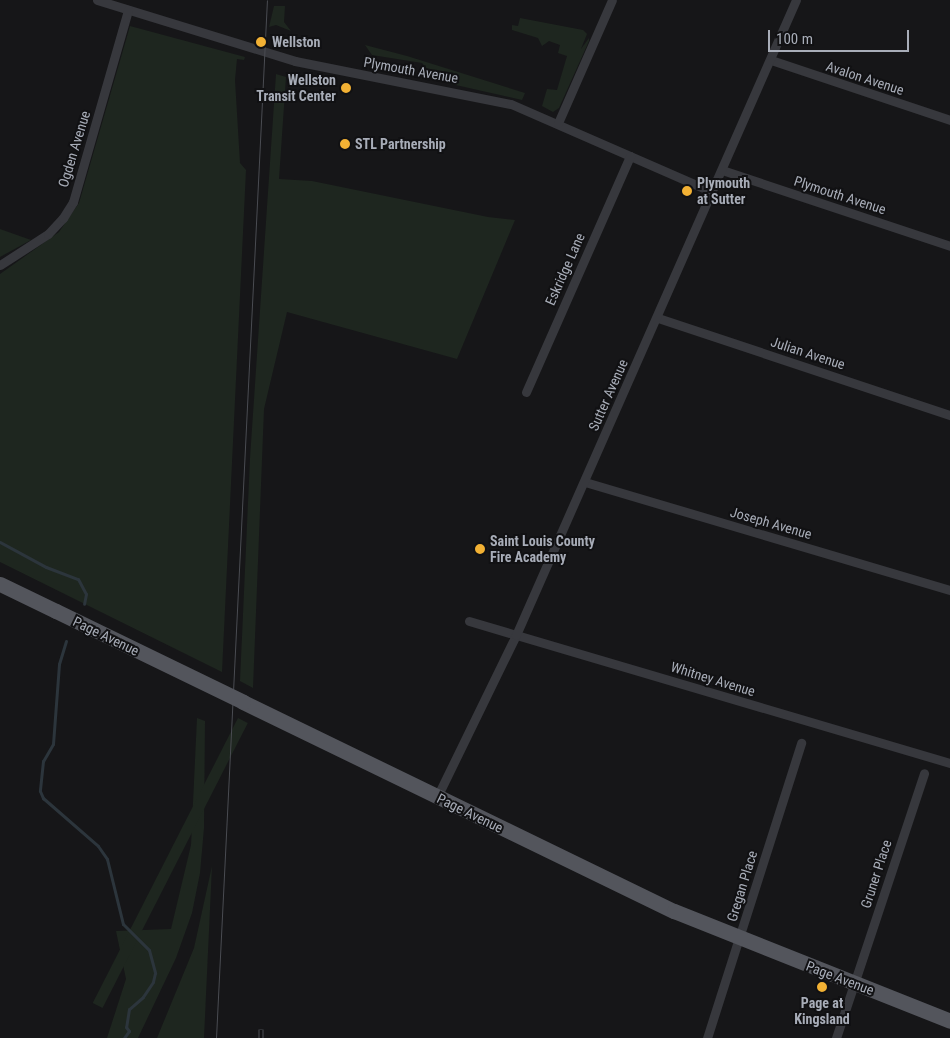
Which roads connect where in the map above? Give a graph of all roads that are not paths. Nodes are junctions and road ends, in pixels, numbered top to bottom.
1 (97, 0) edge
2 (612, 0) edge
3 (796, 0) edge
4 (128, 10) junction
5 (772, 60) junction
6 (950, 120) edge
7 (558, 123) junction
8 (630, 156) junction
9 (722, 170) junction
10 (712, 192) junction
11 (950, 246) edge
12 (0, 265) edge
13 (658, 318) junction
14 (526, 392) dead end
15 (950, 415) edge
16 (585, 482) junction
17 (0, 584) edge
18 (950, 590) edge
19 (469, 621) dead end
20 (516, 635) junction
21 (801, 743) dead end
22 (950, 763) edge
23 (924, 773) dead end
24 (437, 797) junction
25 (740, 939) junction
26 (854, 984) junction
27 (950, 1021) edge
28 (707, 1038) edge
29 (836, 1038) edge

1 - 4 street, Plymouth Avenue
2 - 7 street
3 - 5 street, Sutter Avenue
4 - 7 street, Plymouth Avenue
4 - 12 street, Ogden Avenue
5 - 6 street, Avalon Avenue
5 - 9 street, Sutter Avenue
7 - 8 street, Plymouth Avenue
8 - 10 street, Plymouth Avenue
8 - 14 street, Eskridge Lane
9 - 10 street, Sutter Avenue
9 - 11 street, Plymouth Avenue
10 - 13 street, Sutter Avenue
13 - 15 street, Julian Avenue
13 - 16 street, Sutter Avenue
16 - 18 street, Joseph Avenue
16 - 20 street, Sutter Avenue
17 - 24 main road, Page Avenue, bridge
19 - 20 street, Whitney Avenue
20 - 22 street, Whitney Avenue
20 - 24 street, Sutter Avenue
21 - 25 street, Gregan Place
23 - 26 street, Gruner Place
24 - 25 main road, Page Avenue
25 - 26 main road, Page Avenue
25 - 28 street, Gregan Place
26 - 27 main road, Page Avenue
26 - 29 street, Gruner Place

